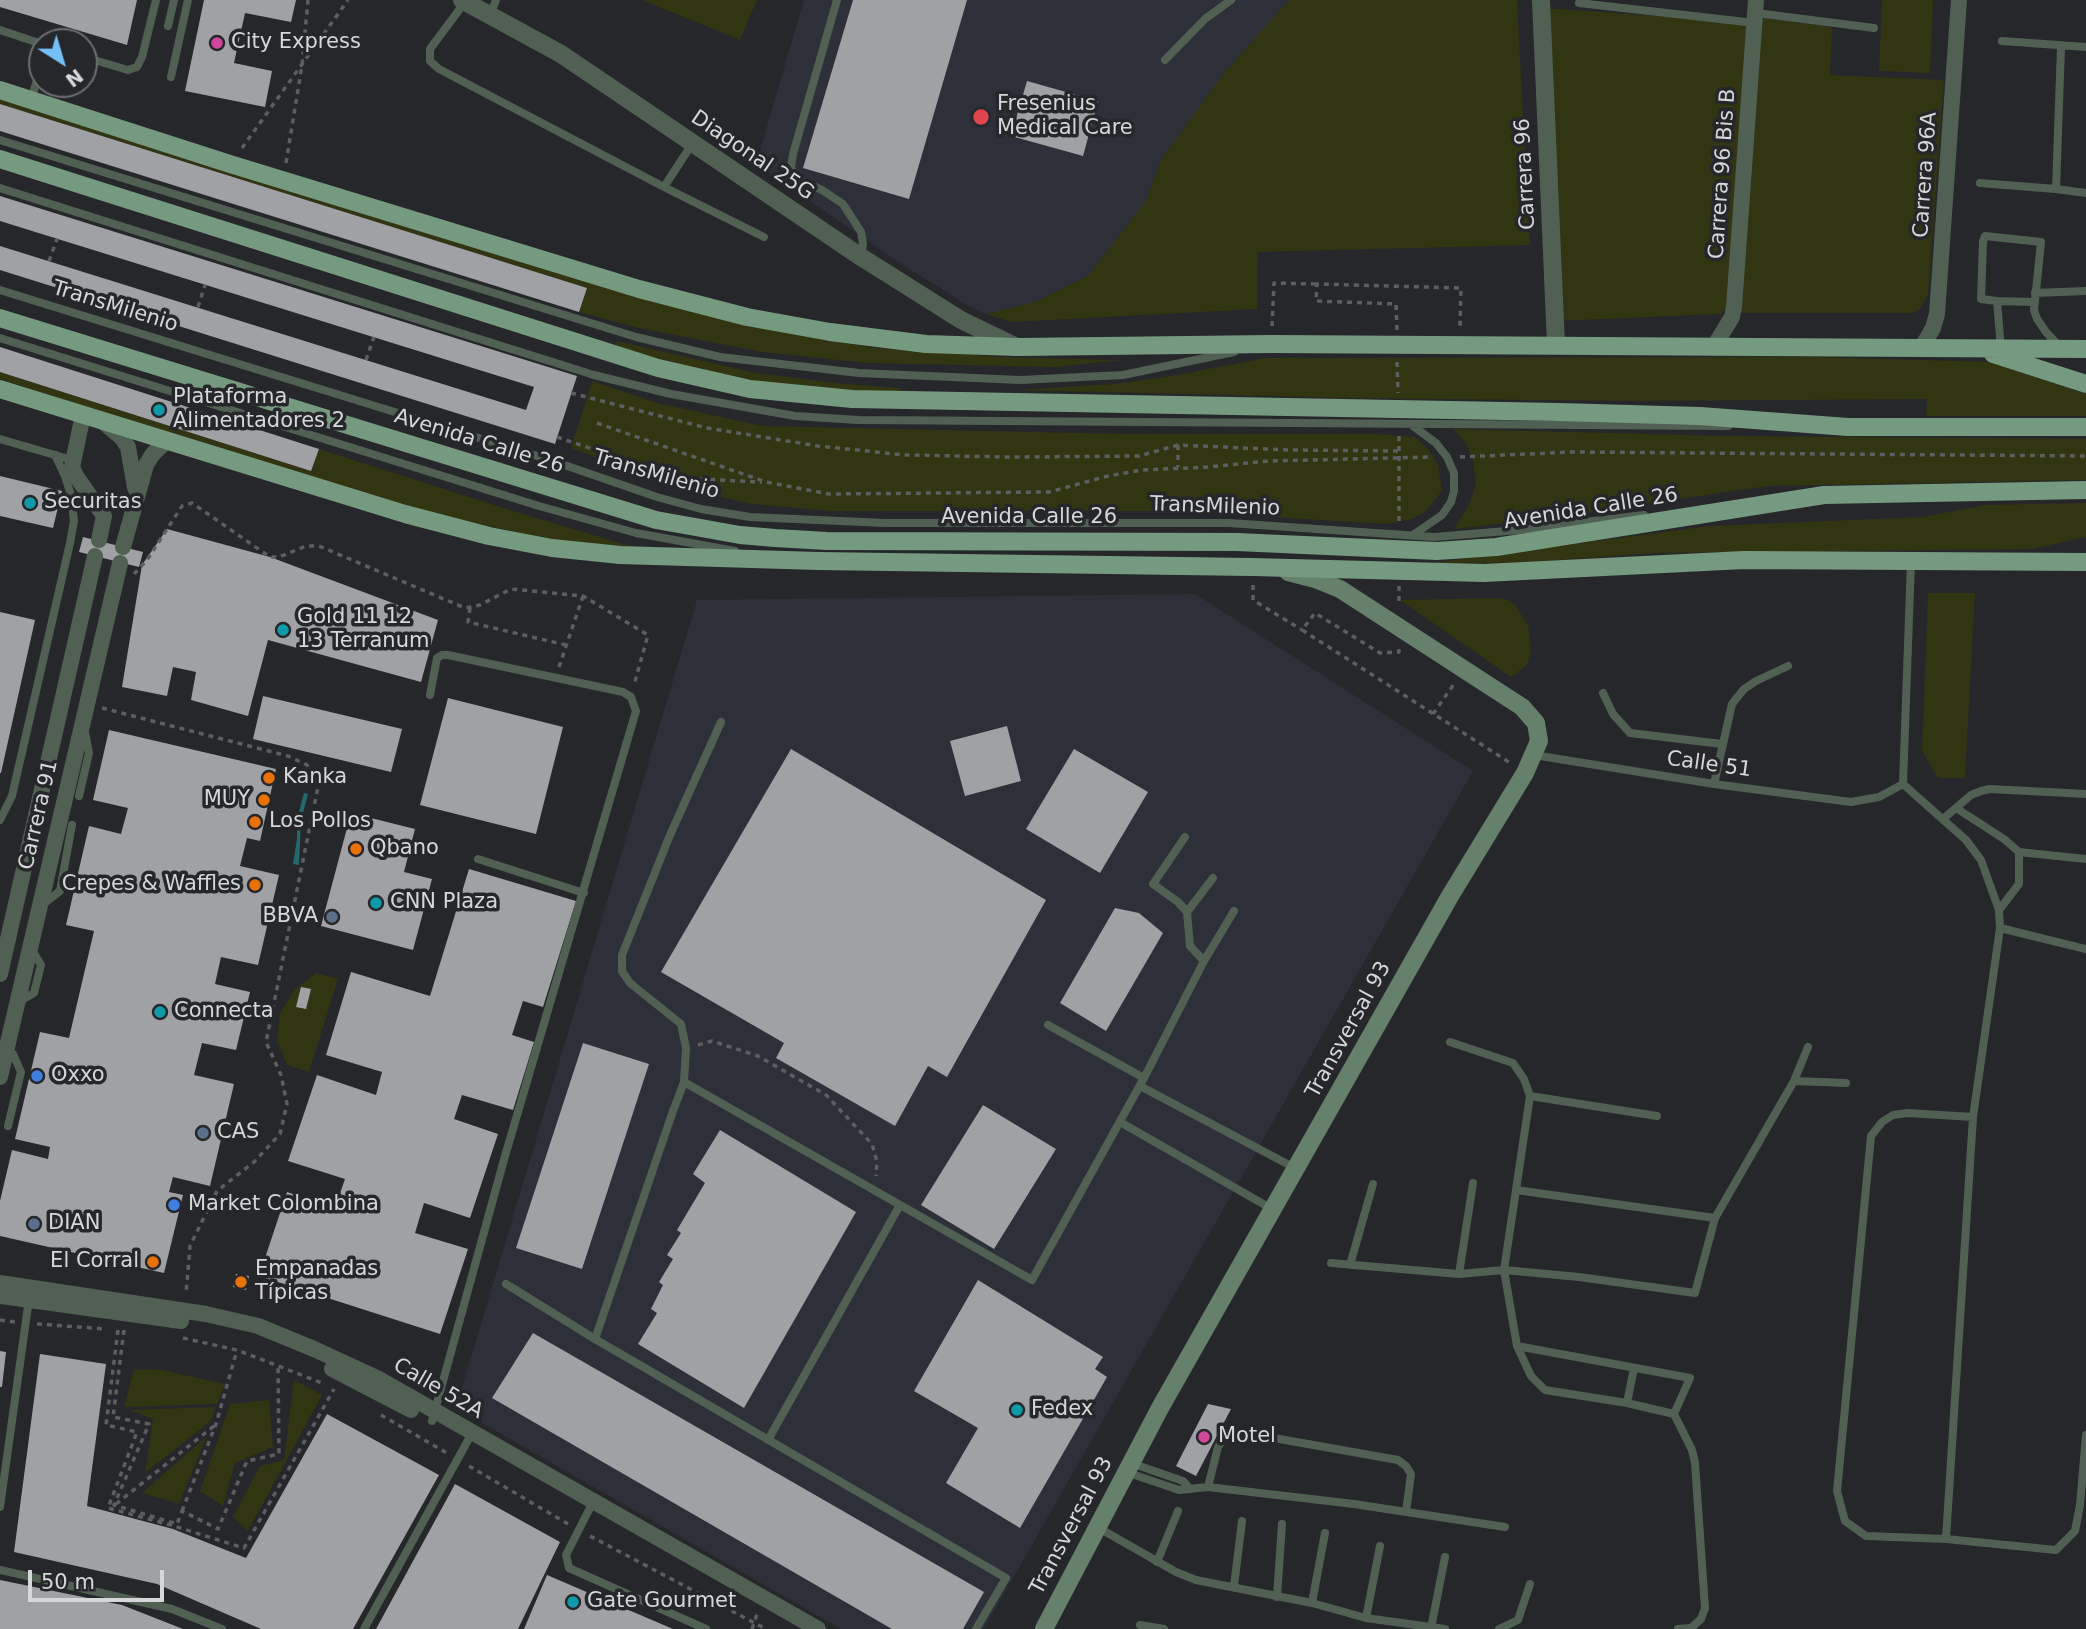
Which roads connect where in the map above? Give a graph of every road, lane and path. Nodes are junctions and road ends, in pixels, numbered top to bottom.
1 (156, 0) edge
2 (174, 0) edge
3 (188, 0) edge
4 (308, 0) edge
5 (348, 0) edge
6 (838, 0) edge
7 (1231, 0) edge
8 (1541, 0) edge
9 (1959, 0) edge
10 (463, 1) edge
11 (1578, 4) dead end
12 (493, 8) edge
13 (1756, 12) edge
14 (168, 26) dead end
15 (1874, 28) dead end
16 (0, 30) edge
17 (28, 39) edge
18 (2002, 41) dead end
19 (2061, 47) junction
20 (2086, 47) edge
21 (1165, 60) dead end
22 (98, 61) edge
23 (302, 65) junction
24 (171, 78) dead end
25 (0, 90) edge
26 (31, 100) joint
27 (0, 140) edge
28 (692, 144) junction
29 (242, 148) dead end
30 (0, 159) edge
31 (285, 165) dead end
32 (1980, 183) dead end
33 (664, 187) junction
34 (0, 188) edge
35 (2056, 189) junction
36 (2086, 193) edge
37 (764, 237) dead end
38 (57, 239) dead end
39 (861, 257) junction
40 (49, 261) dead end
41 (1317, 284) junction
42 (205, 285) dead end
43 (0, 289) edge
44 (2086, 290) edge
45 (2035, 297) junction
46 (1997, 301) junction
47 (198, 307) dead end
48 (0, 318) edge
49 (1397, 320) dead end
50 (374, 337) dead end
51 (0, 338) edge
52 (1271, 344) junction
53 (1460, 344) junction
54 (1556, 345) junction
55 (1715, 345) junction
56 (1017, 346) junction
57 (1921, 349) junction
58 (2001, 349) junction
59 (2062, 349) junction
60 (2086, 349) edge
61 (1981, 350) junction
62 (366, 360) dead end
63 (2086, 384) edge
64 (0, 389) edge
65 (571, 393) dead end
66 (83, 415) junction
67 (103, 422) junction
68 (597, 423) dead end
69 (1412, 425) junction
70 (1848, 427) junction
71 (2086, 427) edge
72 (557, 437) dead end
73 (0, 439) edge
74 (166, 442) junction
75 (1178, 445) junction
76 (1399, 451) dead end
77 (55, 456) junction
78 (2086, 456) edge
79 (1447, 457) junction
80 (72, 460) junction
81 (1178, 467) junction
82 (766, 482) junction
83 (2086, 491) edge
84 (136, 494) junction
85 (1752, 506) junction
86 (104, 516) junction
87 (129, 523) junction
88 (1413, 535) junction
89 (2086, 549) edge
90 (818, 561) junction
91 (1911, 561) junction
92 (2004, 561) junction
93 (2086, 562) edge
94 (1274, 568) junction
95 (130, 578) dead end
96 (583, 596) junction
97 (1253, 600) dead end
98 (470, 608) junction
99 (1315, 612) dead end
100 (1302, 630) junction
101 (566, 645) junction
102 (1788, 666) dead end
103 (1464, 670) junction
104 (555, 678) junction
105 (1603, 693) dead end
106 (430, 695) dead end
107 (631, 697) junction
108 (93, 706) dead end
109 (1433, 714) junction
110 (721, 722) dead end
111 (82, 723) junction
112 (1723, 744) junction
113 (1534, 755) junction
114 (1525, 773) junction
115 (1714, 784) junction
116 (1903, 784) junction
117 (2086, 794) edge
118 (79, 796) dead end
119 (1956, 808) junction
120 (1943, 819) junction
121 (0, 820) edge
122 (72, 825) dead end
123 (1185, 837) dead end
124 (2019, 852) junction
125 (478, 859) dead end
126 (2086, 859) edge
127 (1213, 878) dead end
128 (584, 893) junction
129 (40, 907) junction
130 (1999, 910) junction
131 (1234, 911) dead end
132 (1187, 912) junction
133 (2000, 928) junction
134 (2086, 949) edge
135 (1204, 961) junction
136 (0, 974) edge
137 (1048, 1025) dead end
138 (1450, 1042) dead end
139 (1808, 1046) dead end
140 (686, 1048) junction
141 (6, 1051) junction
142 (0, 1077) edge
143 (1794, 1081) junction
144 (684, 1082) junction
145 (1142, 1082) junction
146 (1846, 1083) dead end
147 (1530, 1096) junction
148 (1657, 1116) dead end
149 (1973, 1117) junction
150 (1120, 1122) junction
151 (8, 1126) dead end
152 (1296, 1169) junction
153 (1473, 1183) dead end
154 (1373, 1184) dead end
155 (874, 1190) junction
156 (1516, 1191) junction
157 (900, 1205) junction
158 (1273, 1210) junction
159 (1715, 1218) junction
160 (1331, 1263) dead end
161 (1350, 1265) junction
162 (1504, 1270) junction
163 (1459, 1274) junction
164 (0, 1283) edge
165 (506, 1283) dead end
166 (0, 1296) edge
167 (29, 1299) junction
168 (186, 1310) junction
169 (25, 1324) junction
170 (118, 1330) junction
171 (124, 1330) junction
172 (136, 1331) dead end
173 (174, 1337) dead end
174 (595, 1339) junction
175 (1517, 1346) junction
176 (237, 1350) junction
177 (278, 1364) junction
178 (1634, 1368) junction
179 (1627, 1404) junction
180 (379, 1414) dead end
181 (1674, 1414) junction
182 (433, 1417) junction
183 (216, 1424) junction
184 (2086, 1435) edge
185 (470, 1437) junction
186 (768, 1440) junction
187 (458, 1460) junction
188 (1128, 1468) junction
189 (1208, 1487) junction
190 (114, 1505) junction
191 (590, 1506) junction
192 (0, 1507) edge
193 (182, 1511) junction
194 (1178, 1511) dead end
195 (1406, 1512) junction
196 (1242, 1521) dead end
197 (1282, 1524) dead end
198 (1097, 1527) junction
199 (1505, 1527) dead end
200 (578, 1530) junction
201 (1325, 1534) dead end
202 (1946, 1539) junction
203 (1380, 1546) dead end
204 (1445, 1557) dead end
205 (1157, 1562) junction
206 (0, 1570) edge
207 (1530, 1584) dead end
208 (1234, 1586) junction
209 (1277, 1597) junction
210 (1312, 1603) junction
211 (756, 1615) junction
212 (1366, 1618) junction
213 (1140, 1625) dead end
214 (1432, 1628) edge
215 (222, 1629) edge
216 (364, 1629) edge
217 (706, 1629) edge
218 (752, 1629) edge
219 (766, 1629) edge
220 (798, 1629) edge
221 (818, 1629) edge
222 (976, 1629) edge
223 (1044, 1629) edge
224 (1164, 1629) edge
225 (1446, 1629) edge
226 (1499, 1629) edge
227 (1678, 1629) edge

1 - 22 lane
2 - 14 lane
3 - 24 lane
4 - 23 path
5 - 23 path
6 - 39 lane
7 - 21 lane
8 - 54 street, Carrera 96
9 - 57 street, Carrera 96A
10 - 12 street, Diagonal 25G
10 - 33 lane
11 - 13 lane
12 - 28 street, Diagonal 25G
13 - 15 lane
13 - 55 street, Carrera 96 Bis B
16 - 17 lane
18 - 19 lane
19 - 20 lane
19 - 35 lane
23 - 29 path
23 - 31 path
25 - 26 main road
26 - 56 main road
27 - 52 lane
28 - 33 lane
28 - 39 street, Diagonal 25G
30 - 70 main road
32 - 35 lane
33 - 37 lane
34 - 69 lane
35 - 36 lane
38 - 40 path
39 - 56 street, Diagonal 25G
41 - 49 path
41 - 52 path
41 - 53 path
42 - 47 path
43 - 88 lane, TransMilenio
44 - 45 lane
45 - 46 lane
45 - 46 lane
45 - 59 lane
46 - 58 lane
48 - 85 main road, Avenida Calle 26
50 - 62 path
51 - 90 lane
52 - 53 main road
52 - 56 main road
53 - 54 main road
54 - 55 main road
55 - 57 main road
57 - 61 main road
58 - 59 main road
58 - 61 main road
59 - 60 main road
61 - 63 main road
64 - 66 main road
65 - 75 path
66 - 67 main road
66 - 80 street
67 - 74 main road
67 - 84 street, Carrera 91
68 - 82 path
69 - 70 lane
69 - 79 lane
70 - 71 main road
72 - 82 path
73 - 77 lane
74 - 84 street, Carrera 91
74 - 90 main road
75 - 76 path
75 - 81 path
77 - 80 lane
77 - 121 lane
78 - 79 path
79 - 81 path
79 - 88 lane
80 - 86 street
81 - 82 path
83 - 85 main road, Avenida Calle 26
84 - 87 street, Carrera 91
85 - 88 lane, TransMilenio
86 - 87 street
86 - 136 street, Carrera 91
87 - 111 street, Carrera 91
89 - 92 main road
90 - 94 main road
91 - 92 main road
91 - 94 main road
91 - 116 lane
92 - 93 main road
94 - 103 main road, Transversal 93
95 - 98 path
96 - 98 path
96 - 101 path
96 - 107 path
97 - 100 path
98 - 101 path
99 - 100 path
100 - 109 path
101 - 104 path
102 - 112 lane
103 - 109 path
103 - 113 main road, Transversal 93
104 - 106 lane
104 - 107 lane
105 - 112 lane
107 - 128 lane
108 - 168 path
109 - 114 path
110 - 140 lane
111 - 118 lane
111 - 129 street, Carrera 91
112 - 115 lane
113 - 114 main road, Transversal 93
113 - 115 lane, Calle 51
114 - 152 main road, Transversal 93
115 - 116 lane, Calle 51
116 - 120 lane
117 - 119 lane
119 - 120 lane
119 - 124 lane
120 - 130 lane
122 - 129 lane
123 - 132 lane
124 - 126 lane
124 - 130 lane
125 - 128 lane
127 - 132 lane
128 - 182 lane
129 - 141 street, Carrera 91
130 - 133 lane
131 - 135 lane
132 - 135 lane
133 - 134 lane
133 - 149 lane
135 - 145 lane
137 - 145 lane
138 - 147 lane
139 - 143 lane
140 - 144 lane
140 - 155 path
141 - 142 street, Carrera 91
141 - 151 lane
143 - 146 lane
143 - 159 lane
144 - 155 lane
144 - 174 lane
145 - 150 lane
145 - 152 lane
147 - 148 lane
147 - 156 lane
149 - 202 lane
149 - 202 lane
150 - 157 lane
150 - 158 lane
152 - 158 main road, Transversal 93
153 - 163 lane
154 - 161 lane
155 - 157 lane
156 - 159 lane
156 - 162 lane
157 - 186 lane
158 - 188 main road, Transversal 93
159 - 162 lane
160 - 161 lane
161 - 163 lane
162 - 163 lane
162 - 175 lane
164 - 168 street, Calle 52A
165 - 174 lane
166 - 167 street, Calle 52A
167 - 169 lane
167 - 182 street, Calle 52A
168 - 182 street, Calle 52A
169 - 170 path
169 - 192 lane
170 - 171 path
170 - 177 path
171 - 172 path
171 - 190 path
173 - 176 path
174 - 186 lane
175 - 178 lane
175 - 179 lane
176 - 177 path
176 - 183 path
177 - 193 path
178 - 179 lane
178 - 181 lane
179 - 181 lane
180 - 187 path
181 - 227 lane
182 - 185 street, Calle 52A
183 - 190 path
183 - 193 path
184 - 202 lane
185 - 187 lane
185 - 191 street, Calle 52A
186 - 222 lane
187 - 200 path
187 - 216 lane
188 - 189 lane
188 - 198 main road, Transversal 93
189 - 195 lane
189 - 195 lane
190 - 193 path
191 - 200 lane
191 - 211 street, Calle 52A
191 - 221 street, Calle 52A
194 - 205 lane
195 - 199 lane
196 - 208 lane
197 - 209 lane
198 - 205 lane
198 - 223 main road, Transversal 93
200 - 211 path
200 - 217 lane
201 - 210 lane
203 - 212 lane
204 - 214 lane
205 - 208 lane
206 - 215 lane
207 - 226 lane
208 - 209 lane
209 - 210 lane
210 - 212 lane
211 - 218 path
211 - 219 path
211 - 220 street, Calle 52A
212 - 214 lane
213 - 224 lane
214 - 225 lane

